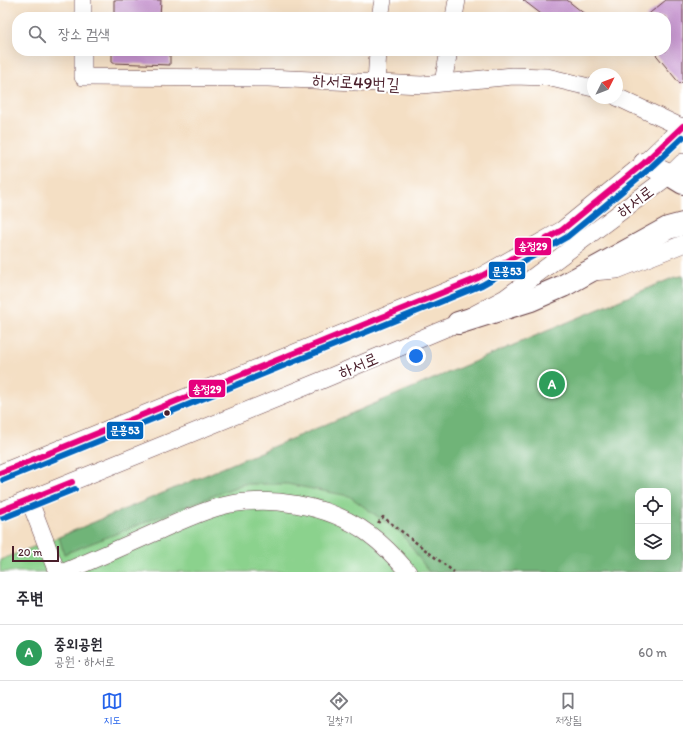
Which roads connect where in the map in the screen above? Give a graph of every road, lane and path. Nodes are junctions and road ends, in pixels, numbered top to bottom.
1 (83, 0) edge
2 (383, 0) edge
3 (457, 0) edge
4 (83, 12) edge
5 (381, 12) edge
6 (455, 12) edge
7 (83, 56) edge
8 (378, 56) edge
9 (448, 56) edge
10 (444, 82) junction
11 (376, 83) junction
12 (587, 87) edge
13 (623, 100) edge
14 (682, 127) edge
15 (644, 163) junction
16 (680, 174) edge
17 (683, 224) edge
18 (683, 244) edge
19 (588, 272) junction
20 (458, 322) junction
21 (0, 473) edge
22 (29, 499) junction
23 (0, 511) edge
24 (368, 533) junction
25 (57, 572) edge
26 (64, 572) edge
27 (408, 572) edge
28 (454, 572) edge

1 - 4 street
2 - 5 street
3 - 6 street
7 - 11 street, 하서로49번길
8 - 11 street
9 - 10 street
10 - 11 street, 하서로49번길
10 - 12 street, 하서로49번길
13 - 14 street
14 - 15 street, 하서로
15 - 16 main road
15 - 21 street, 하서로
16 - 20 street, 하서로
17 - 19 highway
18 - 19 street
19 - 20 highway
20 - 22 street, 하서로
22 - 23 street, 하서로
22 - 25 street
24 - 26 street
24 - 27 street
24 - 28 path

